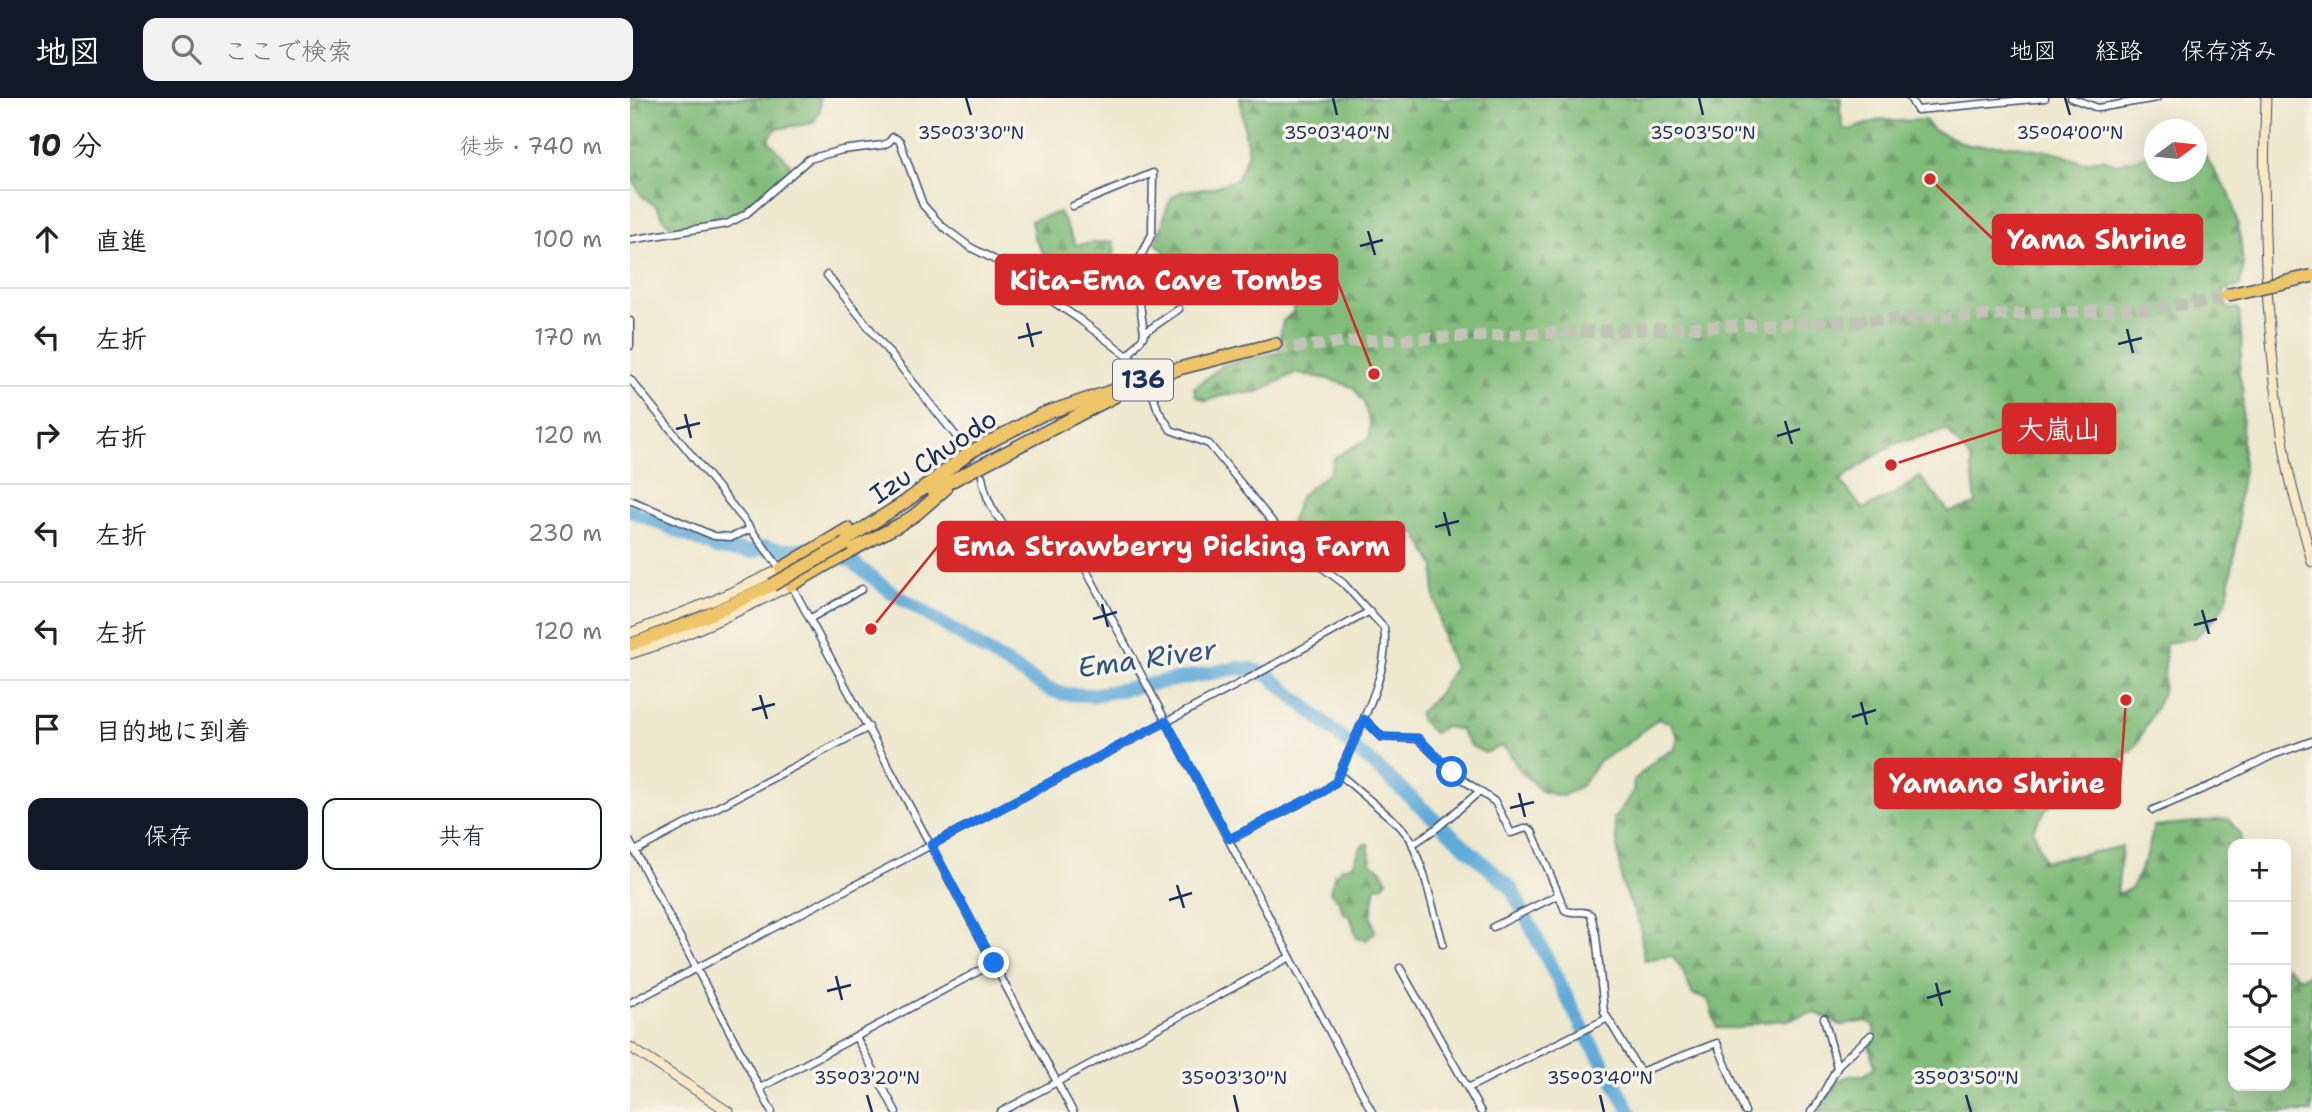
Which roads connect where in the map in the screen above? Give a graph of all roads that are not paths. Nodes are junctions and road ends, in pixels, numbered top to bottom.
1 (1910, 98) edge
2 (2045, 98) edge
3 (2071, 98) edge
4 (2157, 98) edge
5 (2266, 98) edge
6 (1073, 206) dead end
7 (630, 240) edge
8 (827, 275) dead end
9 (2312, 278) edge
10 (2225, 297) tunnel mouth
11 (1179, 309) dead end
12 (630, 321) edge
13 (1144, 333) junction
14 (630, 346) edge
15 (1128, 356) junction
16 (1146, 374) dead end
17 (630, 379) edge
18 (1150, 386) dead end
19 (964, 446) dead end
20 (982, 477) dead end
21 (630, 500) edge
22 (751, 529) junction
23 (843, 544) junction
24 (2312, 562) edge
25 (780, 569) junction
26 (771, 583) junction
27 (792, 585) junction
28 (862, 589) dead end
29 (1370, 611) junction
30 (811, 618) junction
31 (630, 633) edge
32 (630, 639) edge
33 (630, 645) edge
34 (630, 654) edge
35 (1364, 719) junction
36 (1166, 721) junction
37 (869, 727) junction
38 (2312, 741) edge
39 (1339, 774) junction
40 (1480, 791) junction
41 (2153, 810) dead end
42 (1229, 839) junction
43 (630, 842) edge
44 (1413, 844) junction
45 (931, 845) junction
46 (635, 851) junction
47 (1558, 895) junction
48 (1493, 927) dead end
49 (1443, 944) dead end
50 (1290, 957) junction
51 (994, 963) junction
52 (1401, 968) dead end
53 (697, 969) junction
54 (630, 1003) edge
55 (1824, 1018) dead end
56 (1606, 1019) junction
57 (1871, 1035) dead end
58 (856, 1037) junction
59 (630, 1047) edge
60 (1837, 1068) junction
61 (1057, 1082) junction
62 (760, 1088) junction
63 (1468, 1088) junction
64 (729, 1112) edge
65 (772, 1112) edge
66 (896, 1112) edge
67 (1001, 1112) edge
68 (1073, 1112) edge
69 (1372, 1112) edge
70 (1481, 1112) edge
71 (1745, 1112) edge
72 (1811, 1112) edge

1 - 2 street
3 - 4 street
5 - 24 main road
6 - 13 street
7 - 15 street
8 - 19 street
9 - 10 highway, bridge
11 - 13 street
12 - 14 street
13 - 15 street
15 - 16 street
17 - 22 street
18 - 29 street
20 - 36 street
21 - 22 street
22 - 25 street
23 - 23 highway, Izu Chuodo / 136
23 - 25 highway, 136
23 - 26 highway, Izu Chuodo / 136, bridge
23 - 27 highway
25 - 27 street
25 - 31 main road
26 - 32 highway, Izu Chuodo / 136
26 - 33 highway, Izu Chuodo / 136
27 - 30 street
27 - 34 main road
28 - 30 street
29 - 35 street
29 - 36 street
30 - 37 street
35 - 39 street
35 - 40 street
36 - 42 street
36 - 45 street
37 - 45 street
37 - 46 street
38 - 41 street
39 - 42 street
39 - 44 street
40 - 44 street
40 - 47 street
42 - 50 street
43 - 46 street
44 - 49 street
45 - 51 street
45 - 53 street
46 - 53 street
47 - 48 street
47 - 56 street
50 - 61 street
50 - 69 street
51 - 58 street
51 - 61 street
52 - 63 street
53 - 54 street
53 - 62 street
55 - 60 street
56 - 63 street
56 - 71 street
57 - 60 street
58 - 62 street
58 - 66 street
59 - 64 main road
60 - 72 street
61 - 67 street
61 - 68 street
62 - 65 street
63 - 70 street

